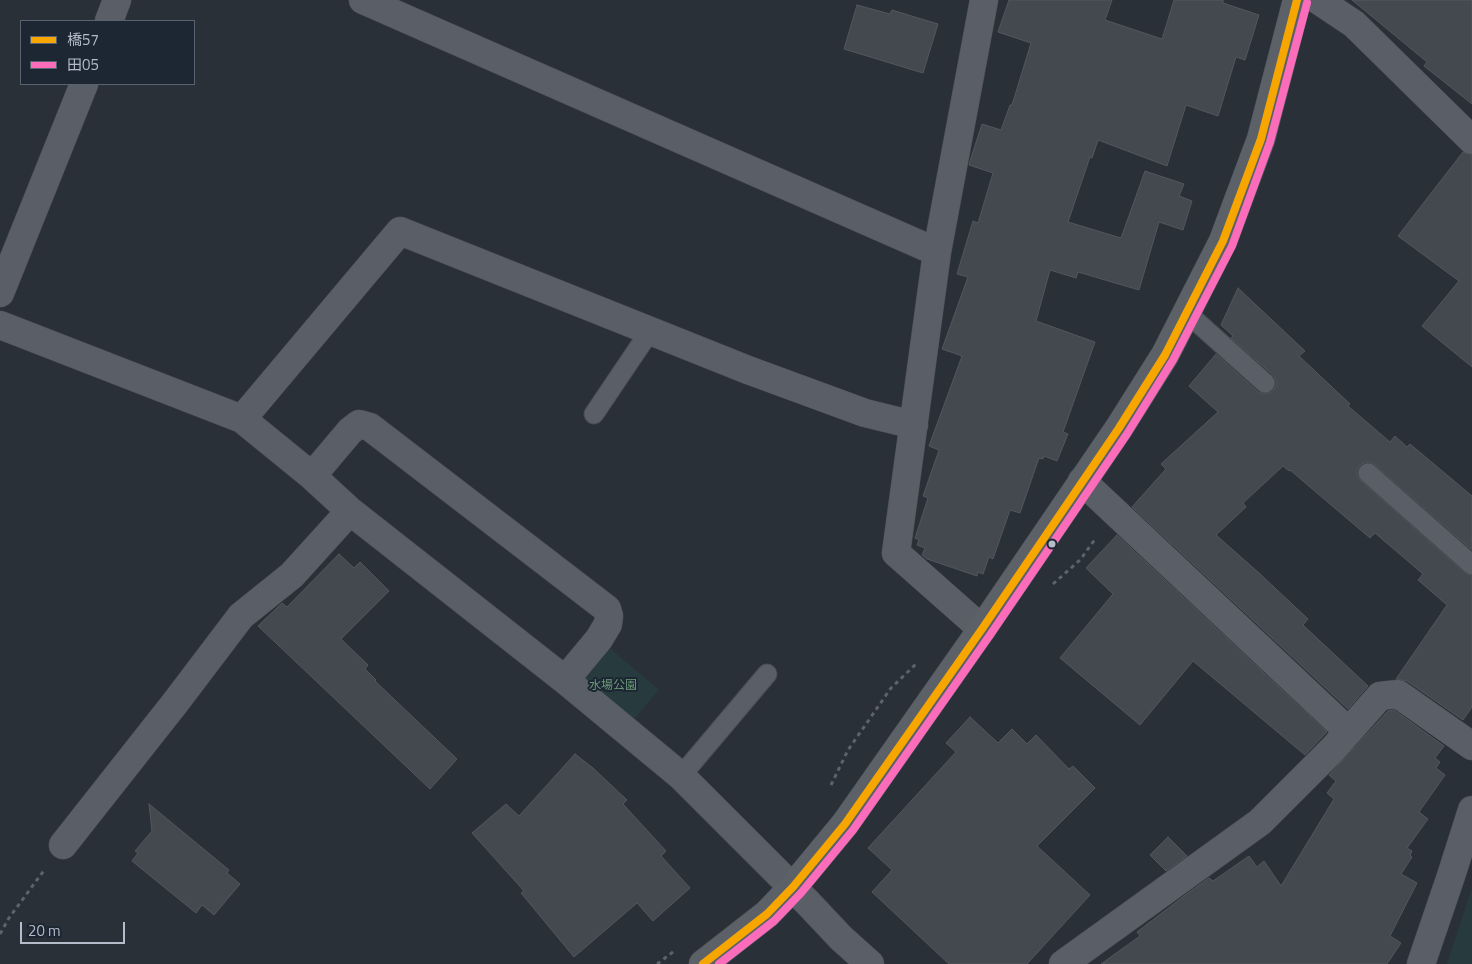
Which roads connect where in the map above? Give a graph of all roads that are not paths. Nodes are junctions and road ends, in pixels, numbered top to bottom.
1 (118, 0) edge
2 (363, 0) edge
3 (984, 0) edge
4 (1297, 0) edge
5 (1318, 0) edge
6 (109, 20) edge
7 (84, 85) edge
8 (1472, 140) edge
9 (937, 252) junction
10 (0, 293) edge
11 (1187, 313) junction
12 (0, 325) edge
13 (650, 331) junction
14 (1265, 383) dead end
15 (594, 414) dead end
16 (242, 419) junction
17 (914, 425) junction
18 (1368, 473) dead end
19 (312, 476) junction
20 (1082, 481) junction
21 (350, 511) junction
22 (1472, 565) edge
23 (982, 629) junction
24 (767, 674) dead end
25 (565, 680) junction
26 (1348, 731) junction
27 (1472, 746) edge
28 (681, 776) junction
29 (1472, 810) edge
30 (63, 845) road end
31 (792, 887) junction
32 (704, 964) edge
33 (870, 964) edge
34 (1063, 964) edge
35 (1421, 964) edge

1 - 6 street
2 - 9 street
3 - 9 street
4 - 11 main road
5 - 8 street
7 - 10 street
9 - 17 street
11 - 14 lane
11 - 20 main road
12 - 16 street
13 - 15 lane
13 - 16 street
13 - 17 street
16 - 19 street
17 - 23 street
18 - 22 lane
19 - 21 street
19 - 25 street
20 - 23 main road
20 - 26 street
21 - 25 street
21 - 30 street
23 - 31 main road
24 - 28 lane
25 - 28 street
26 - 27 street
26 - 34 street
28 - 31 street
29 - 35 street
31 - 32 main road
31 - 33 street

